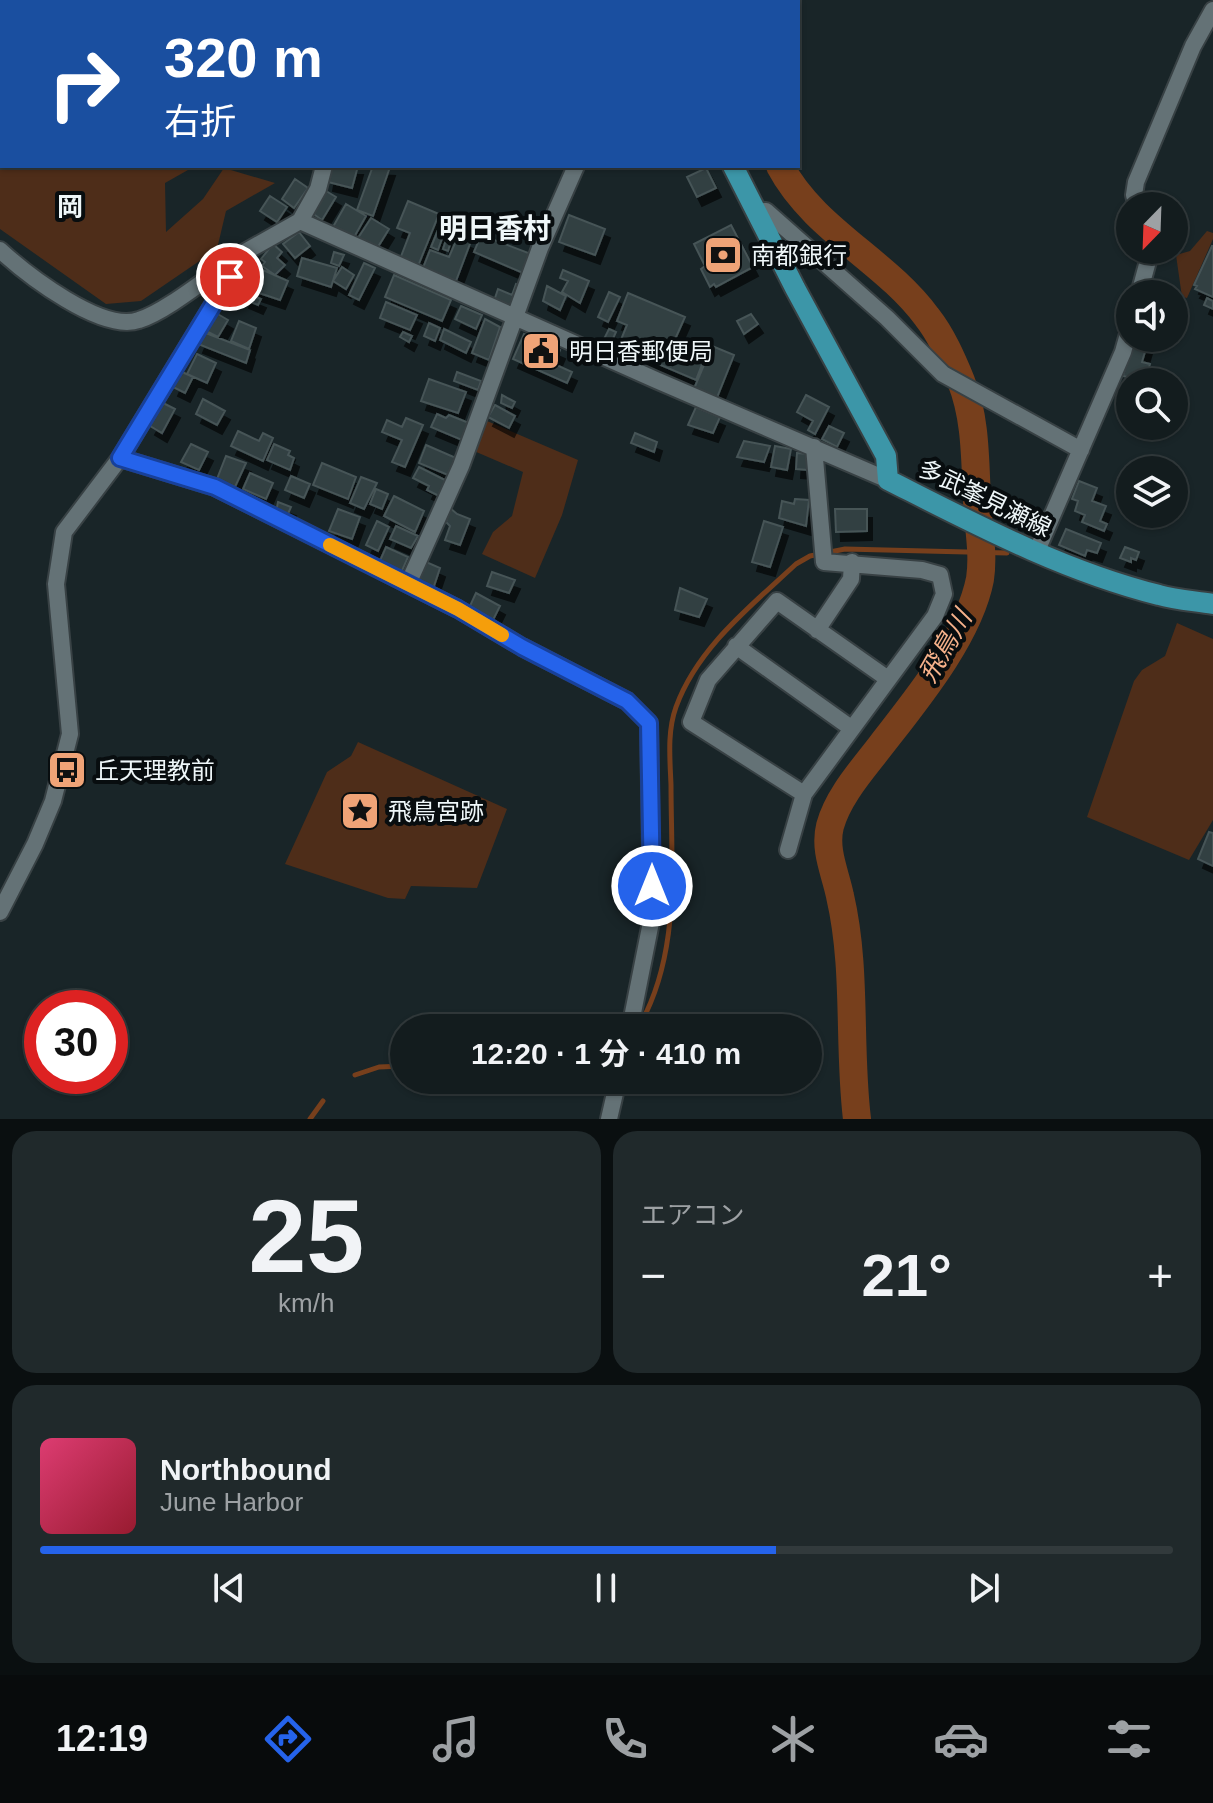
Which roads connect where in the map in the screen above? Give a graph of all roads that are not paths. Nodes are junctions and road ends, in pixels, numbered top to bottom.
1 (1213, 10) edge
2 (323, 168) edge
3 (575, 168) edge
4 (734, 168) edge
5 (1134, 192) edge
6 (756, 212) junction
7 (300, 221) junction
8 (0, 250) edge
9 (245, 252) junction
10 (517, 316) junction
11 (1123, 352) edge
12 (814, 447) junction
13 (1081, 450) junction
14 (120, 458) junction
15 (888, 480) junction
16 (1036, 553) junction
17 (852, 562) junction
18 (408, 584) junction
19 (1213, 604) edge
20 (817, 630) junction
21 (736, 646) junction
22 (888, 679) junction
23 (851, 728) junction
24 (804, 794) junction
25 (788, 850) dead end
26 (0, 912) edge
27 (633, 1014) edge
28 (615, 1094) edge
29 (609, 1119) edge

1 - 5 street
2 - 7 street
3 - 10 street
4 - 6 main road, 多武峯見瀬線
6 - 13 street
6 - 15 main road, 多武峯見瀬線
7 - 9 street
7 - 10 street
8 - 9 street
9 - 14 street
10 - 12 street
10 - 18 street
11 - 13 street
12 - 15 street
12 - 17 street
13 - 16 street
14 - 18 street
14 - 26 street
15 - 16 main road, 多武峯見瀬線
16 - 19 main road, 多武峯見瀬線
17 - 20 street
17 - 22 street
18 - 27 street
20 - 21 street
20 - 22 street
21 - 23 street
21 - 24 street
22 - 23 street
23 - 24 street
24 - 25 street
28 - 29 street

